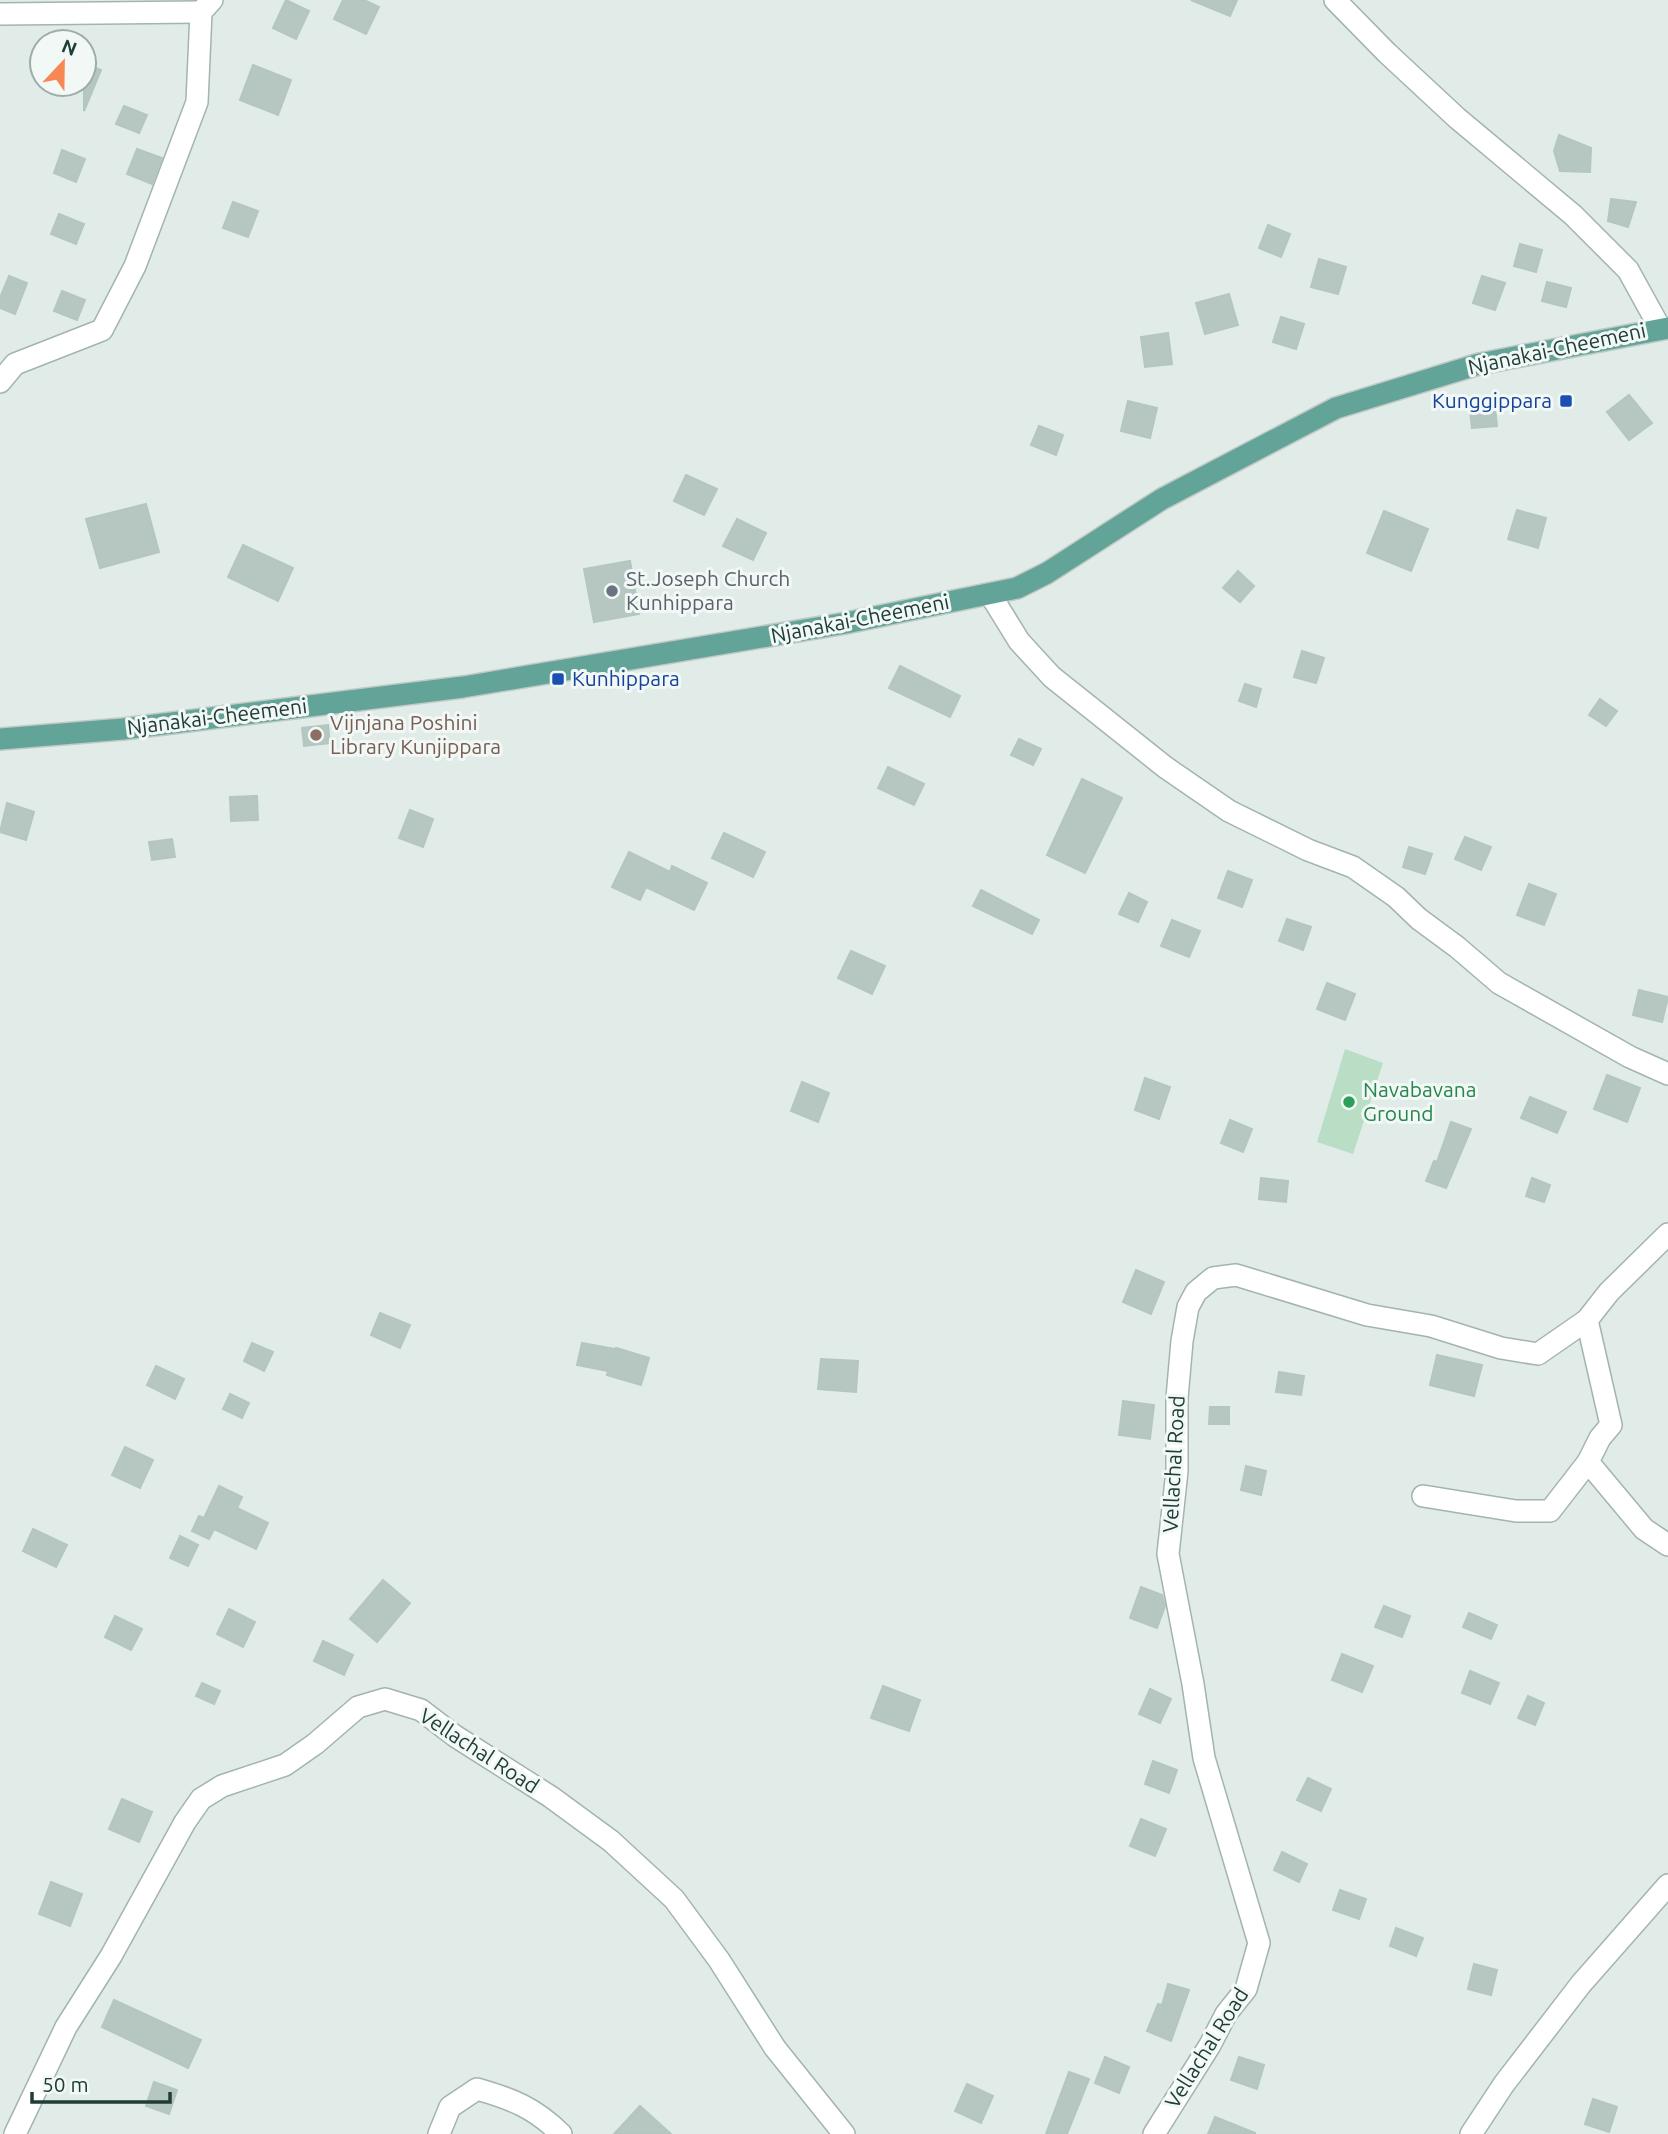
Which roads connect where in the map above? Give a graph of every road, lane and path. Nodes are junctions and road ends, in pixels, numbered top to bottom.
1 (1335, 0) edge
2 (206, 6) edge
3 (0, 14) edge
4 (1664, 328) edge
5 (0, 383) edge
6 (990, 594) junction
7 (0, 739) edge
8 (1668, 1074) edge
9 (1668, 1234) edge
10 (1587, 1320) junction
11 (1588, 1462) junction
12 (1423, 1496) dead end
13 (1668, 1545) edge
14 (1668, 1885) edge
15 (15, 2134) edge
16 (439, 2134) edge
17 (561, 2134) edge
18 (844, 2134) edge
19 (1154, 2134) edge
20 (1471, 2134) edge

1 - 4 street
2 - 3 street
2 - 5 street
4 - 6 main road, Njanakai-Cheemeni
6 - 7 main road, Njanakai-Cheemeni
6 - 8 street
9 - 10 street, Vellachal Road
10 - 11 street
10 - 19 street, Vellachal Road
11 - 12 street
11 - 13 street
14 - 20 street
15 - 18 street, Vellachal Road
16 - 17 street

